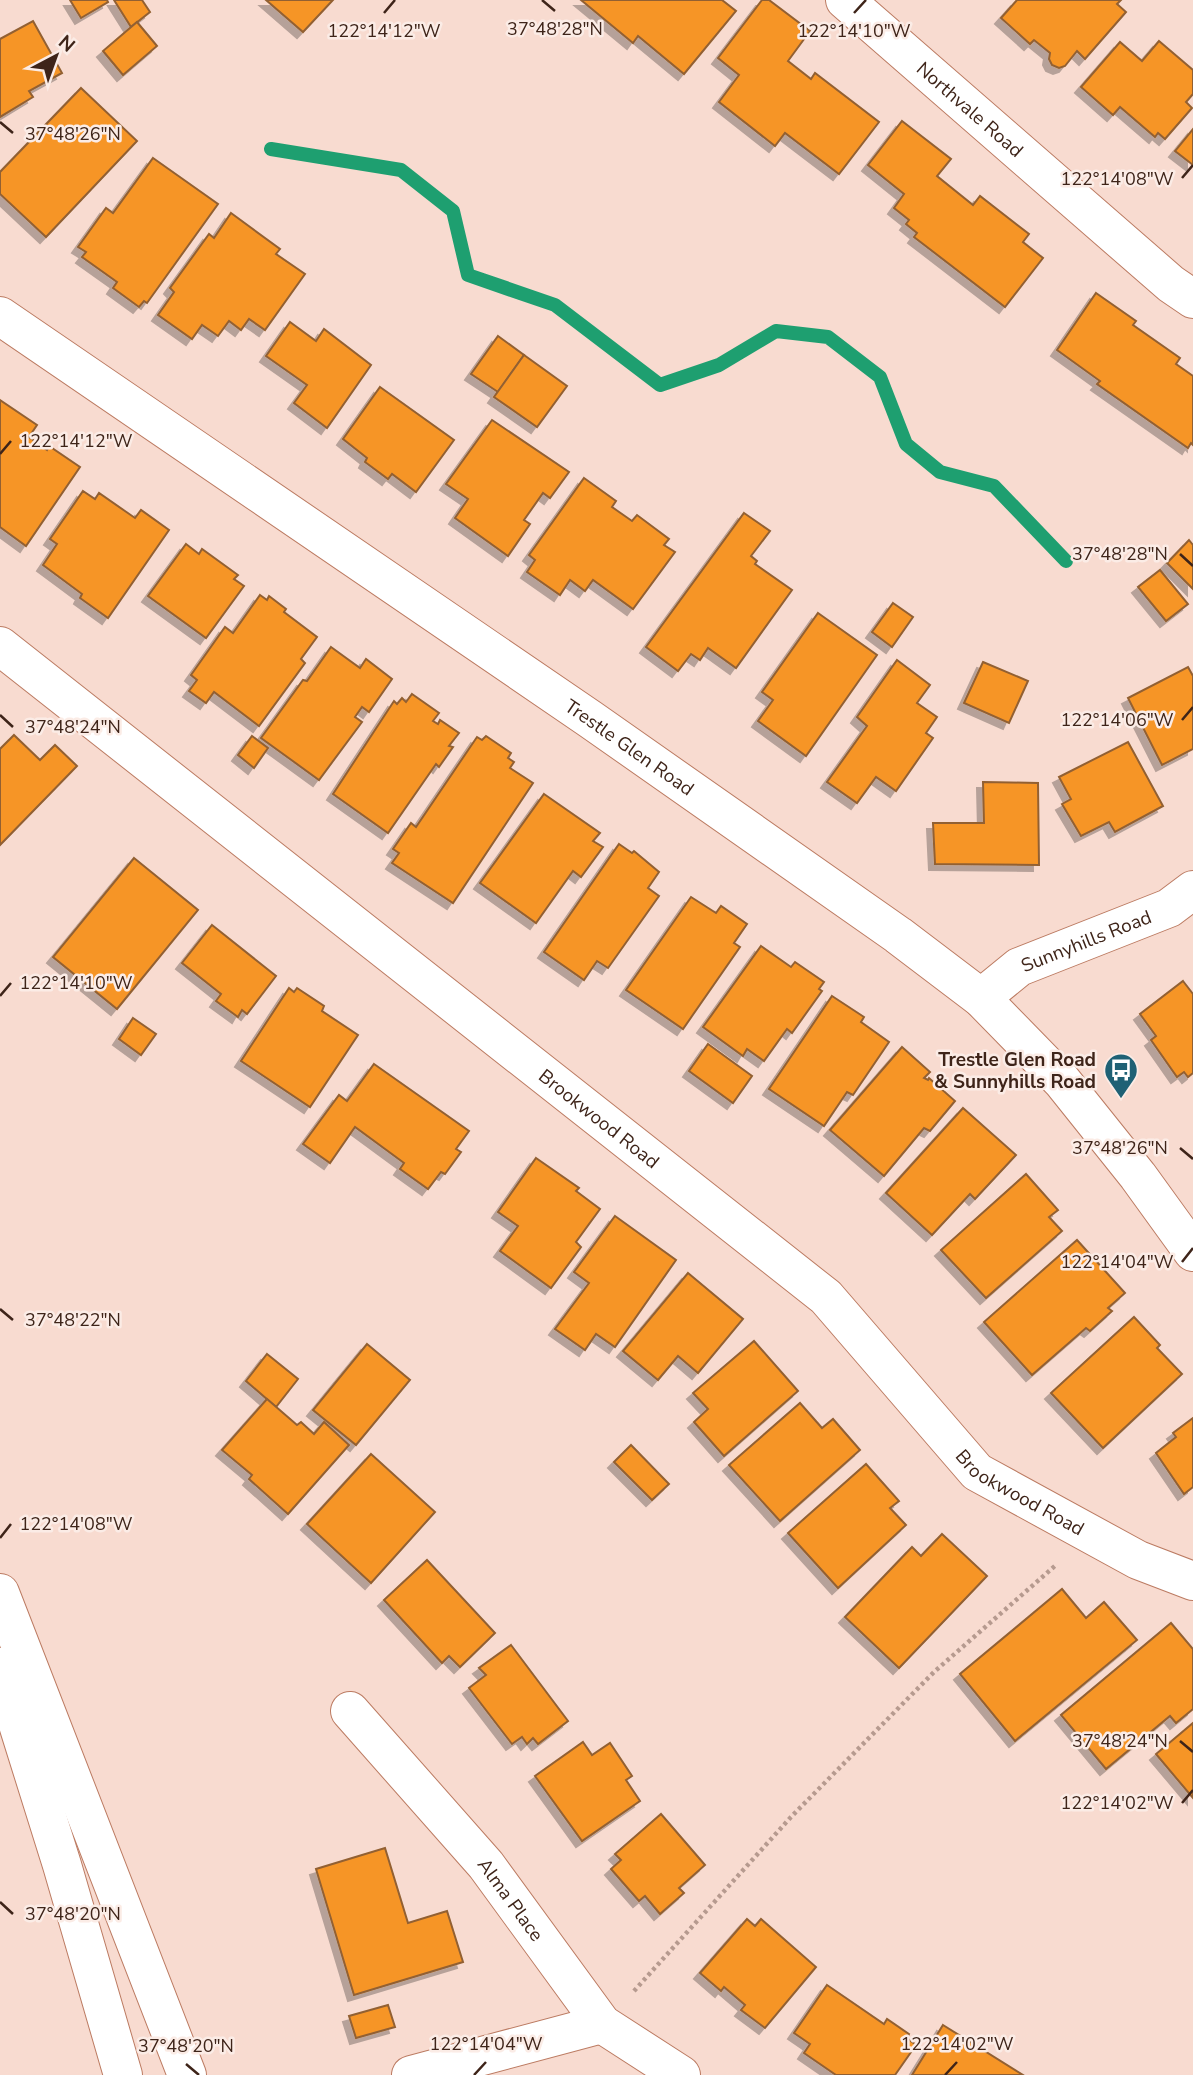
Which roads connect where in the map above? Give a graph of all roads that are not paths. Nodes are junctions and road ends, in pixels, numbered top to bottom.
1 (845, 0) edge
2 (1193, 299) edge
3 (0, 316) edge
4 (0, 646) edge
5 (1193, 890) edge
6 (981, 998) junction
7 (1193, 1252) edge
8 (1193, 1581) edge
9 (0, 1593) edge
10 (0, 1667) edge
11 (350, 1712) dead end
12 (602, 2024) junction
13 (123, 2075) edge
14 (187, 2075) edge
15 (411, 2075) edge
16 (681, 2075) edge

1 - 2 main road, Northvale Road
3 - 6 main road, Trestle Glen Road
4 - 8 main road, Brookwood Road
5 - 6 main road, Sunnyhills Road
6 - 7 main road, Trestle Glen Road
9 - 14 main road
10 - 13 main road
11 - 12 main road, Alma Place
12 - 15 main road
12 - 16 main road, Alma Place

